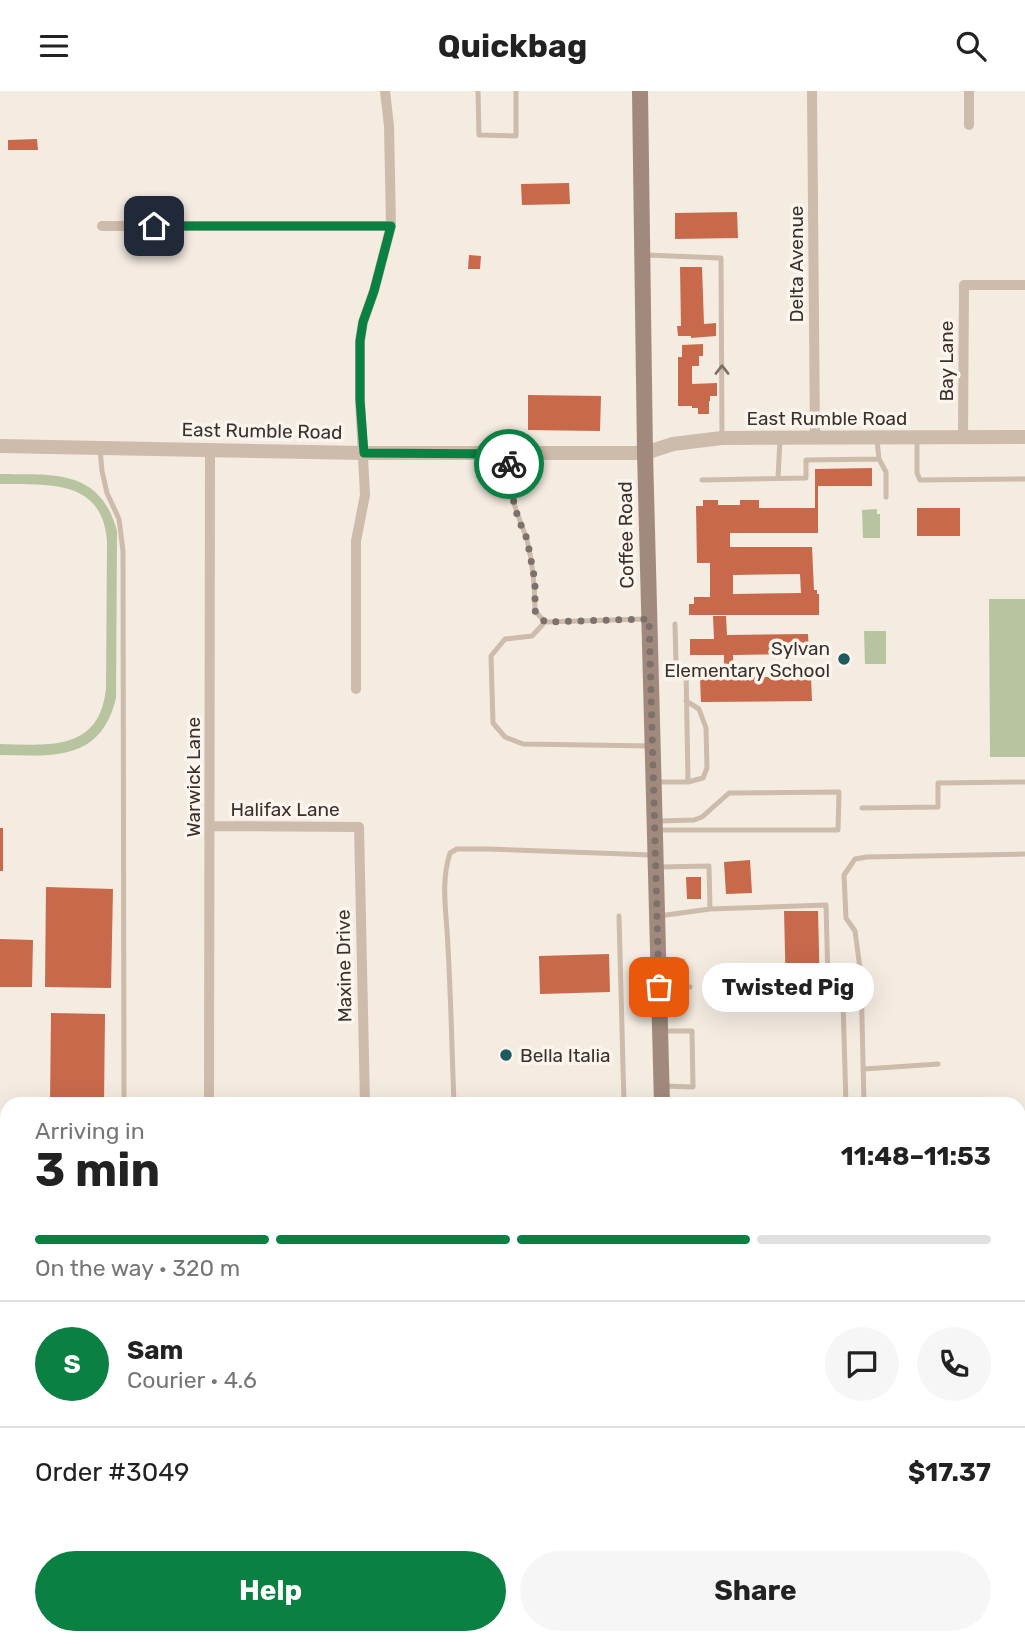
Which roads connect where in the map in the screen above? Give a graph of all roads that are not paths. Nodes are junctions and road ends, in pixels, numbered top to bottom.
1 (385, 91) edge
2 (478, 91) edge
3 (516, 91) edge
4 (640, 91) edge
5 (812, 91) edge
6 (969, 91) edge
7 (969, 125) dead end
8 (102, 226) dead end
9 (391, 226) junction
10 (642, 255) junction
11 (1025, 285) edge
12 (780, 437) junction
13 (815, 437) junction
14 (877, 437) junction
15 (917, 437) junction
16 (963, 437) junction
17 (1025, 437) edge
18 (722, 438) junction
19 (0, 446) edge
20 (100, 448) junction
21 (210, 449) junction
22 (364, 453) junction
23 (645, 453) junction
24 (509, 454) junction
25 (879, 459) junction
26 (778, 478) junction
27 (702, 479) dead end
28 (1025, 479) edge
29 (886, 497) dead end
30 (649, 619) junction
31 (545, 622) junction
32 (675, 624) dead end
33 (356, 689) dead end
34 (686, 701) junction
35 (653, 746) junction
36 (654, 782) junction
37 (688, 782) junction
38 (1025, 782) edge
39 (862, 808) dead end
40 (655, 825) junction
41 (210, 827) junction
42 (359, 827) joint
43 (1025, 854) edge
44 (656, 861) junction
45 (710, 909) junction
46 (619, 916) dead end
47 (657, 916) junction
48 (659, 961) junction
49 (683, 961) dead end
50 (659, 987) junction
51 (690, 987) dead end
52 (660, 1031) junction
53 (938, 1064) dead end
54 (864, 1069) junction
55 (662, 1086) junction
56 (124, 1097) edge
57 (209, 1097) edge
58 (365, 1097) edge
59 (454, 1097) edge
60 (624, 1097) edge
61 (662, 1097) edge
62 (846, 1097) edge
63 (863, 1097) edge

1 - 9 street
2 - 3 lane
4 - 10 main road, Coffee Road
5 - 13 street, Delta Avenue
6 - 7 street
8 - 9 street
9 - 22 street
18 -> 10 lane
10 - 23 main road, Coffee Road
11 - 16 street, Bay Lane
12 - 13 street, East Rumble Road
12 - 18 street, East Rumble Road
12 - 26 lane
13 - 14 street, East Rumble Road
14 - 15 street, East Rumble Road
14 - 25 lane
15 - 16 street, East Rumble Road
15 - 28 lane
16 - 17 street, East Rumble Road
18 - 23 street, East Rumble Road
19 - 20 street, East Rumble Road
20 - 21 street, East Rumble Road
20 - 56 lane
21 - 22 street, East Rumble Road
21 - 41 street, Warwick Lane
22 - 24 street, East Rumble Road
22 - 33 street
23 - 24 street, East Rumble Road
23 - 30 main road, Coffee Road
24 - 31 lane
25 - 26 lane
25 - 29 lane
26 - 27 lane
30 - 31 lane
30 - 35 main road, Coffee Road
31 - 35 lane
32 - 34 lane
34 - 37 lane
34 - 37 lane
35 - 36 main road, Coffee Road
36 - 37 lane
36 - 40 main road, Coffee Road
38 - 39 lane
40 - 40 lane
40 - 44 main road, Coffee Road
41 - 42 street, Halifax Lane
41 - 57 street, Warwick Lane
42 - 58 street, Maxine Drive
43 - 54 lane
44 - 45 lane
44 - 47 main road, Coffee Road
44 - 59 lane
45 - 47 lane
45 - 62 lane
46 - 60 lane
47 - 48 main road, Coffee Road
48 - 49 lane
48 - 50 main road, Coffee Road
50 - 51 lane
50 - 52 main road, Coffee Road
52 - 55 main road, Coffee Road
52 - 55 lane
53 - 54 lane
54 - 63 lane
55 - 61 main road, Coffee Road

